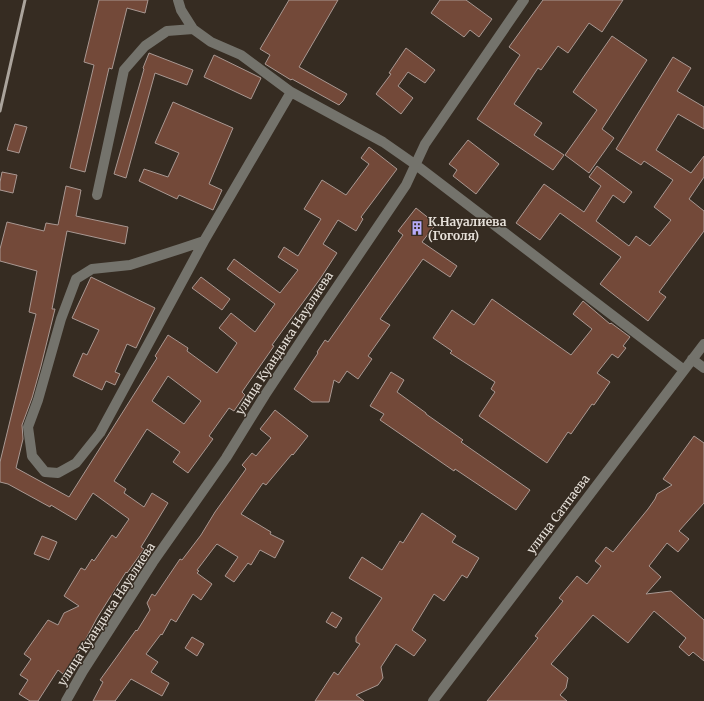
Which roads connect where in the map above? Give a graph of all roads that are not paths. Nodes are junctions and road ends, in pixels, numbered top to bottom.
1 (178, 0) edge
2 (524, 0) edge
3 (193, 29) junction
4 (291, 92) junction
5 (416, 165) junction
6 (96, 195) dead end
7 (204, 241) junction
8 (704, 344) edge
9 (692, 360) junction
10 (704, 368) edge
11 (684, 370) junction
12 (66, 701) edge
13 (433, 701) edge

1 - 3 street
2 - 5 street, улица Куандыка Науалиева
3 - 4 street
3 - 6 street
4 - 5 street
4 - 7 street
5 - 11 street
5 - 12 street, улица Куандыка Науалиева
7 - 7 street
8 - 9 street, улица Сатпаева
9 - 10 street
9 - 11 street, улица Сатпаева
11 - 13 street, улица Сатпаева

